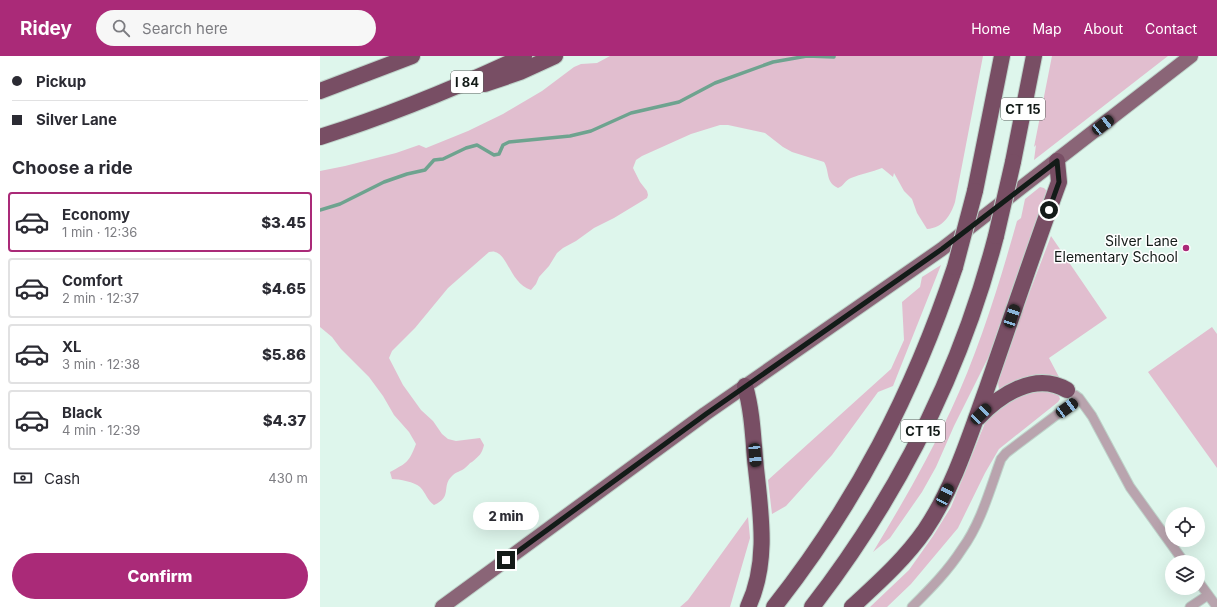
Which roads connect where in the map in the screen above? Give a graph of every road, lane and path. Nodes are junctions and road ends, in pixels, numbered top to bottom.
1 (412, 56) edge
2 (524, 56) edge
3 (555, 56) edge
4 (1002, 56) edge
5 (1034, 56) edge
6 (1191, 56) edge
7 (320, 91) edge
8 (409, 106) junction
9 (320, 137) edge
10 (1057, 161) junction
11 (745, 386) junction
12 (1073, 394) junction
13 (975, 420) junction
14 (1179, 555) edge
15 (1205, 591) edge
16 (1208, 595) junction
17 (442, 607) edge
18 (748, 607) edge
19 (774, 607) edge
20 (812, 607) edge
21 (852, 607) edge
22 (912, 607) edge
23 (1190, 607) edge
24 (1217, 607) edge

1 - 7 highway
2 - 8 highway, I 84
3 - 8 highway
4 - 19 highway, CT 15, bridge
5 - 20 highway, CT 15, bridge
6 - 10 main road
8 - 9 highway, I 84
10 - 11 main road
10 - 13 highway
11 - 17 main road
11 - 18 highway
12 - 13 highway
12 - 14 street
12 - 22 street
13 - 21 highway
15 - 16 street
16 - 23 street
16 - 24 street

